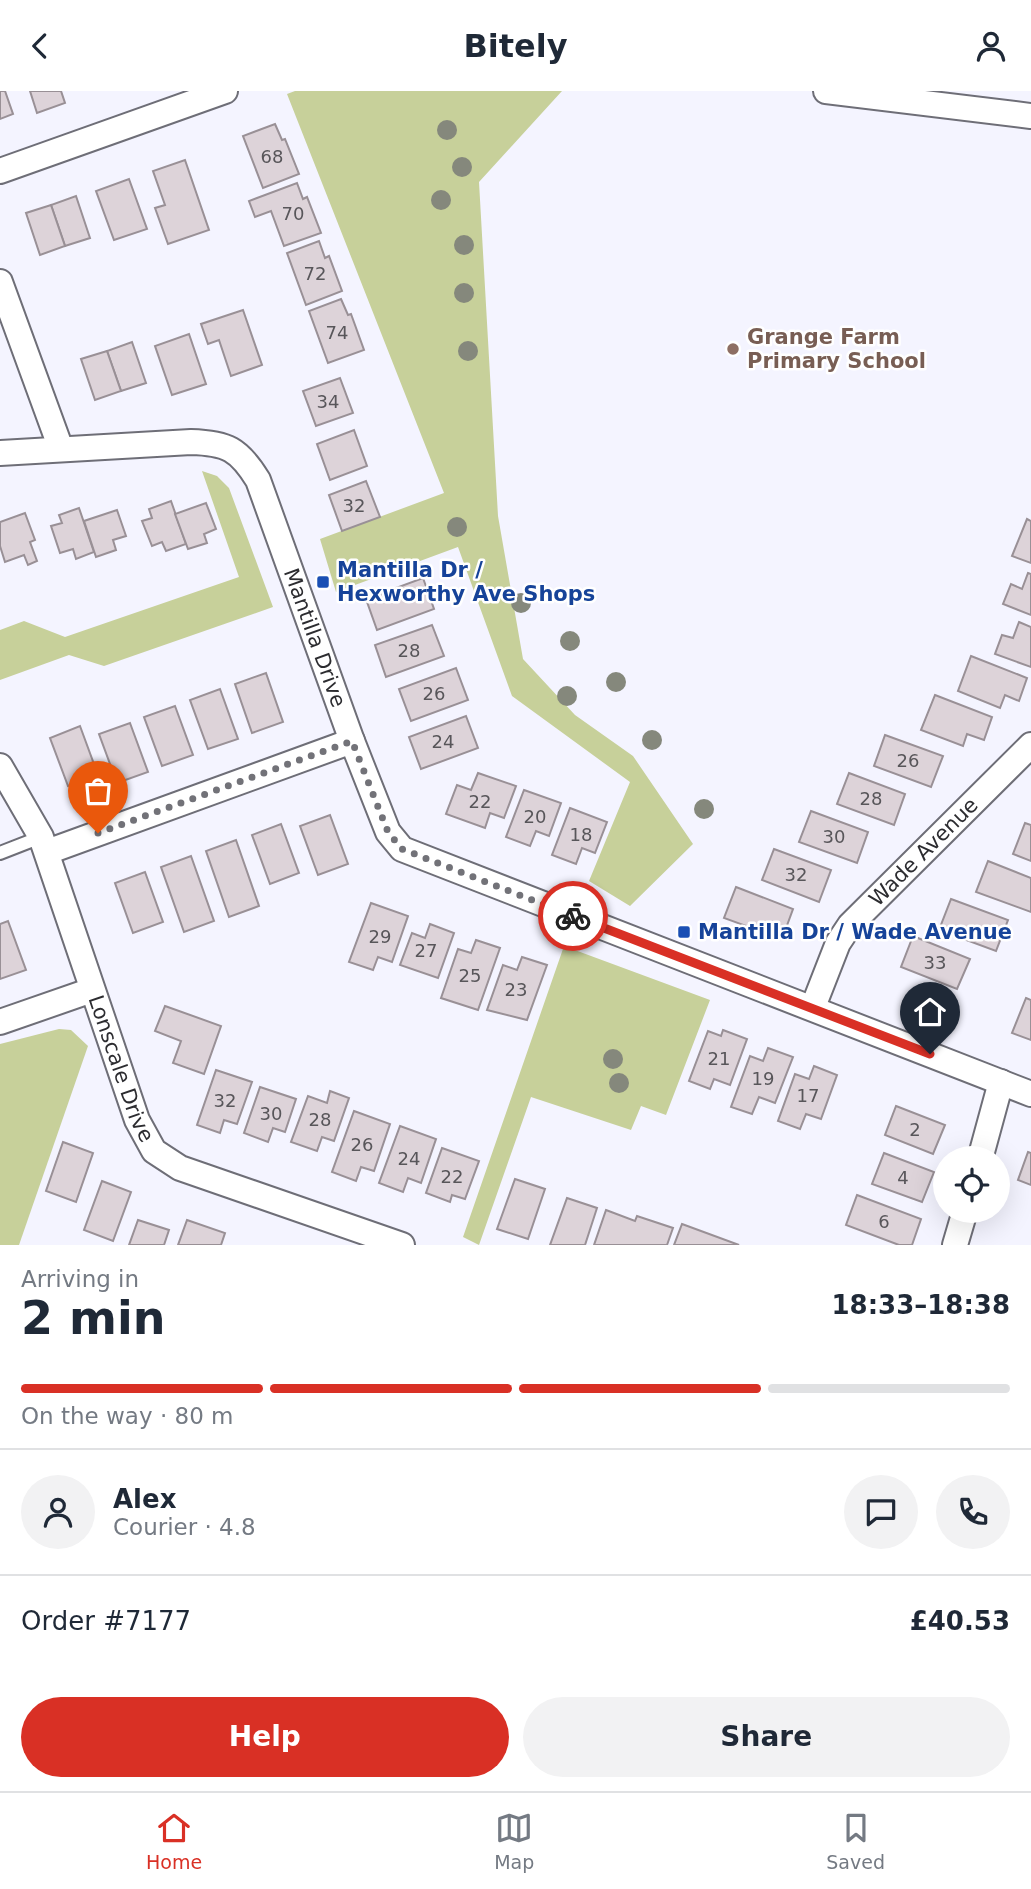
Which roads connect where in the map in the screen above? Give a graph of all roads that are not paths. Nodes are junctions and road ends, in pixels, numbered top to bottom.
1 (225, 91) edge
2 (826, 91) edge
3 (1031, 116) edge
4 (0, 171) edge
5 (0, 282) edge
6 (61, 449) junction
7 (0, 453) edge
8 (352, 741) junction
9 (1031, 745) edge
10 (0, 767) edge
11 (44, 844) junction
12 (0, 853) edge
13 (92, 991) junction
14 (813, 1007) junction
15 (0, 1022) edge
16 (1001, 1082) junction
17 (1031, 1094) edge
18 (983, 1146) edge
19 (961, 1223) edge
20 (402, 1245) edge
21 (955, 1245) edge

1 - 4 street
2 - 3 street
5 - 6 street
6 - 7 street, Mantilla Drive
6 - 8 street, Mantilla Drive
8 - 11 street
8 - 14 street, Mantilla Drive
9 - 14 street, Wade Avenue
10 - 11 street, Lonscale Drive
11 - 12 lane
11 - 13 street, Lonscale Drive
13 - 15 street
13 - 20 street, Lonscale Drive
14 - 16 street, Mantilla Drive
16 - 17 street, Mantilla Drive
16 - 18 street
19 - 21 street

